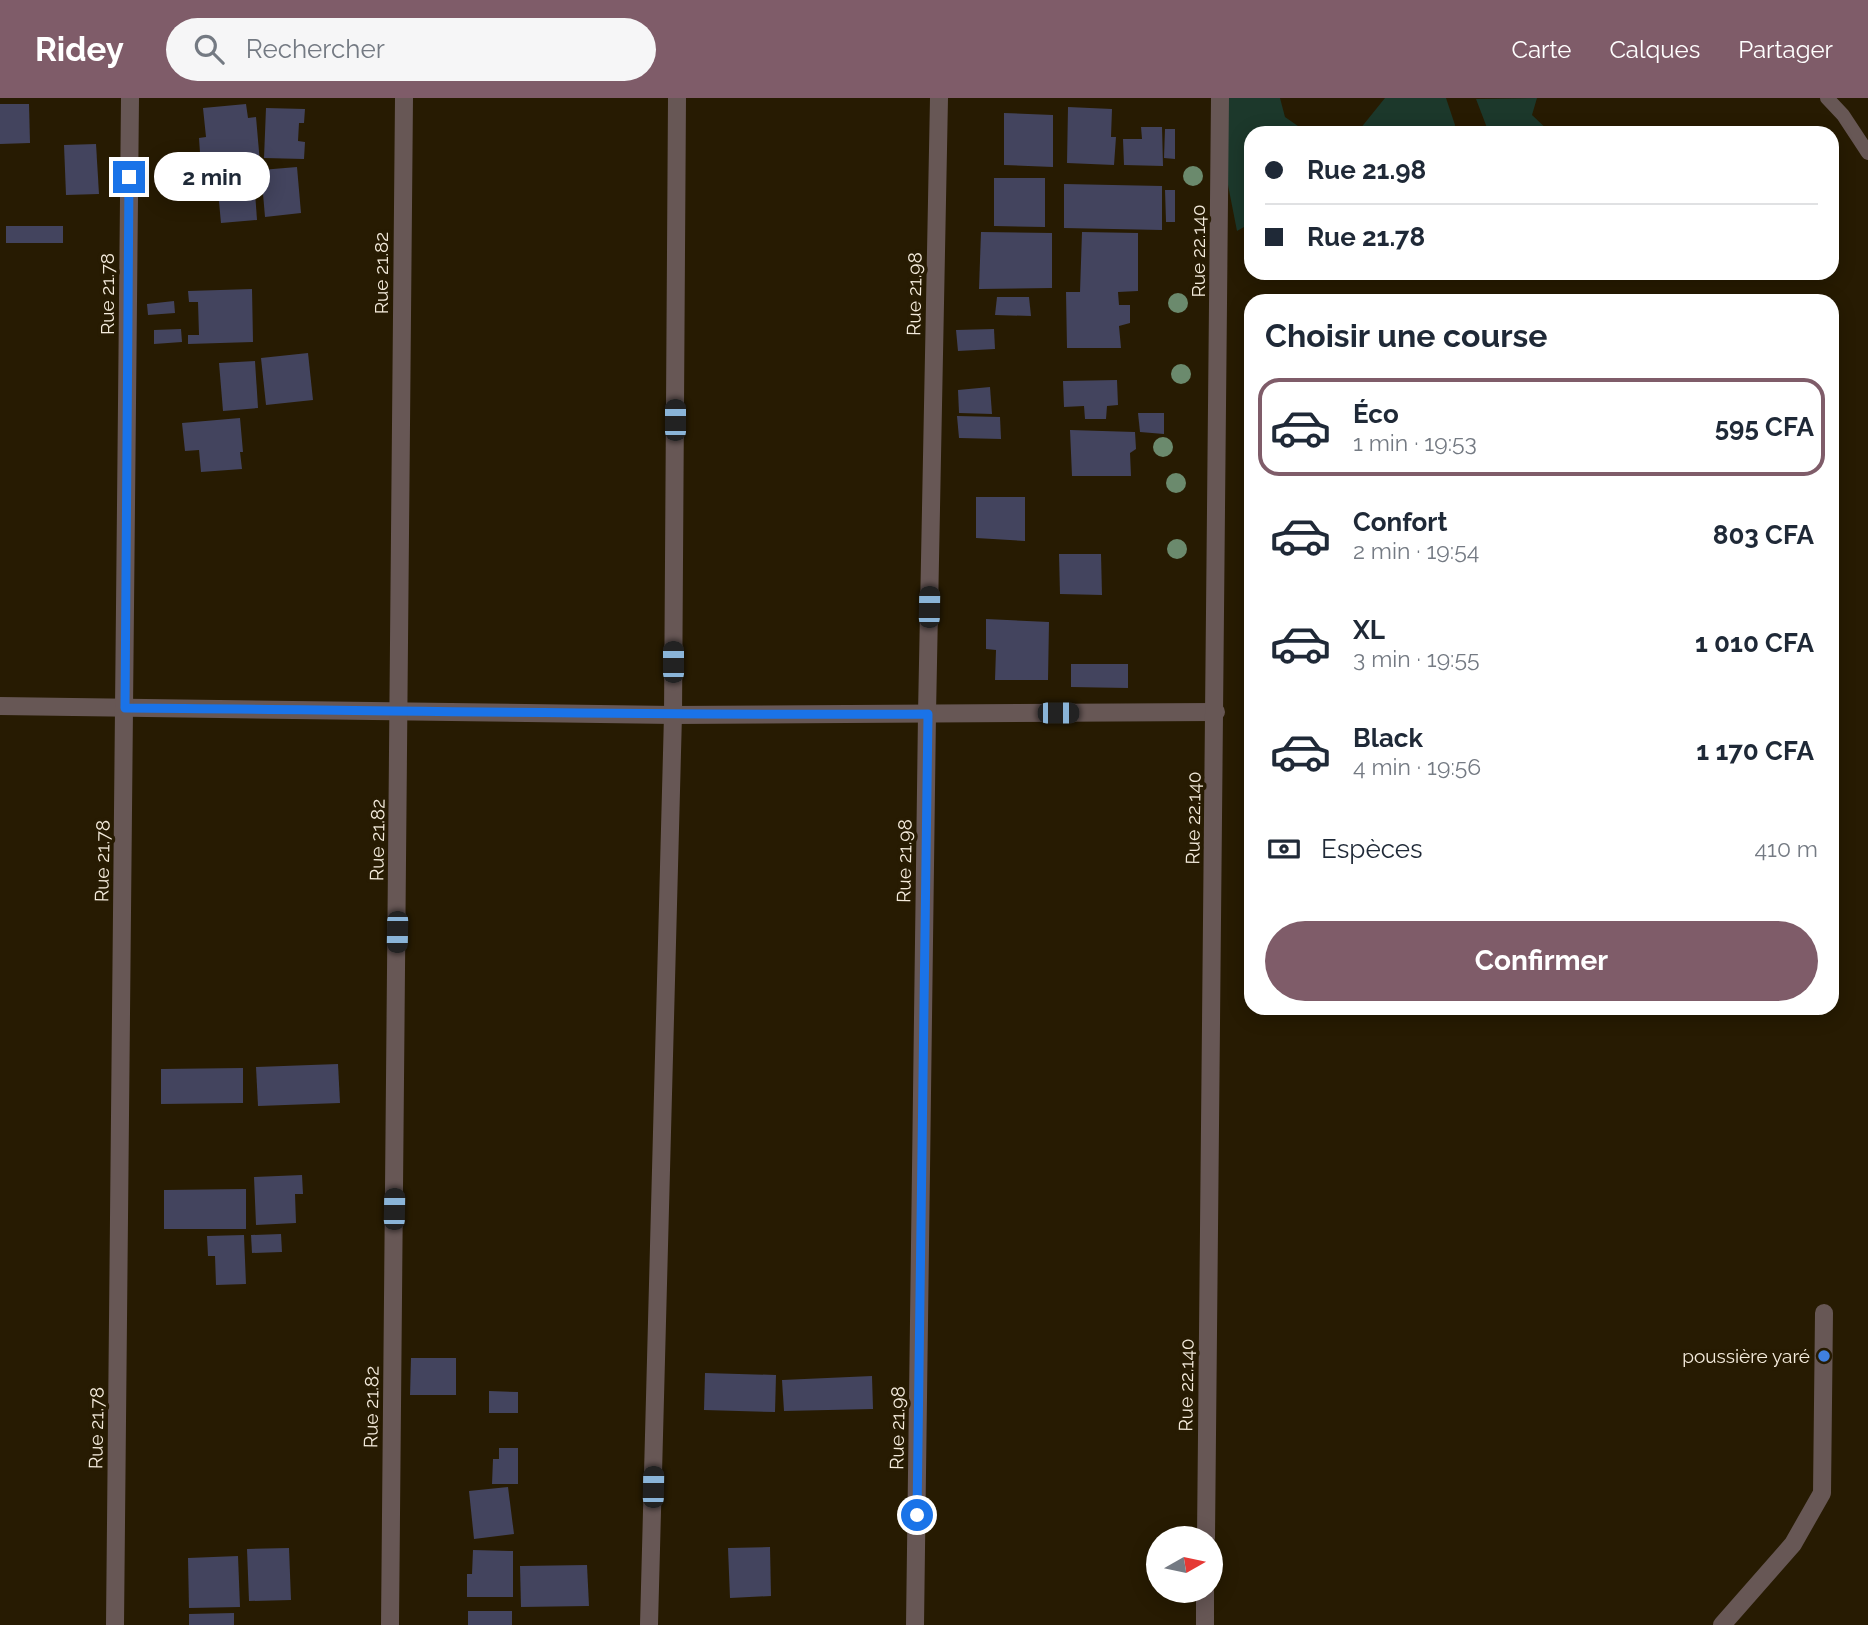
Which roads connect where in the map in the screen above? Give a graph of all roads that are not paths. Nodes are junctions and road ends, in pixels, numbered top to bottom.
1 (130, 98) edge
2 (404, 98) edge
3 (677, 98) edge
4 (939, 98) edge
5 (1220, 98) edge
6 (1827, 98) edge
7 (1868, 153) edge
8 (0, 706) edge
9 (125, 708) junction
10 (399, 710) junction
11 (1216, 712) junction
12 (928, 714) junction
13 (673, 715) junction
14 (1824, 1313) dead end
15 (1206, 1526) edge
16 (1205, 1603) edge
17 (115, 1625) edge
18 (390, 1625) edge
19 (649, 1625) edge
20 (915, 1625) edge
21 (1205, 1625) edge
22 (1722, 1625) edge

1 - 9 street, Rue 21.78
2 - 10 street, Rue 21.82
3 - 13 street
4 - 12 street, Rue 21.98
5 - 11 street, Rue 22.140
6 - 7 lane
8 - 9 street
9 - 10 street
9 - 17 street, Rue 21.78
10 - 13 street
10 - 18 street, Rue 21.82
11 - 12 street
11 - 15 street, Rue 22.140
12 - 13 street
12 - 20 street, Rue 21.98
13 - 19 street
14 - 22 street
16 - 21 street

